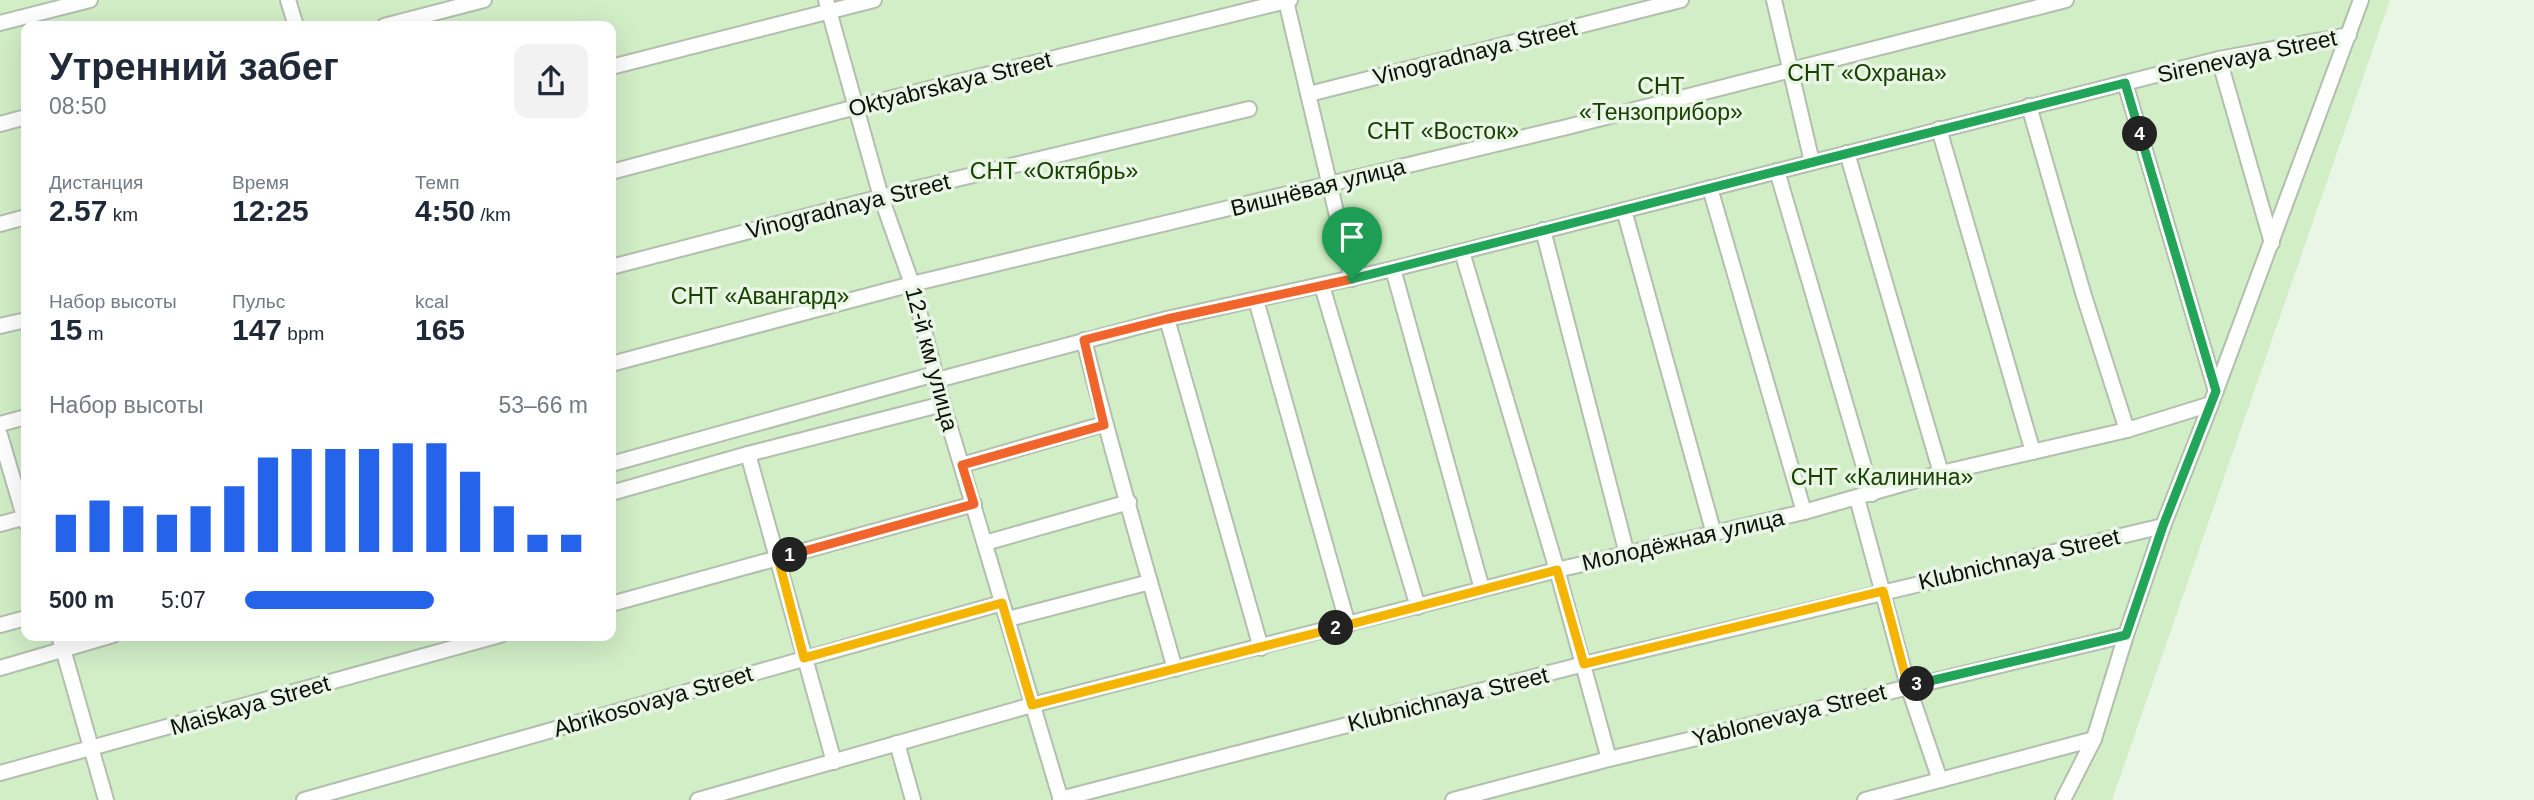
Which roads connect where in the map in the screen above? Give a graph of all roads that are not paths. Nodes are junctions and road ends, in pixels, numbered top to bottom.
1 (90, 0) edge
2 (288, 0) edge
3 (484, 0) edge
4 (874, 0) edge
5 (1288, 0) edge
6 (1681, 0) edge
7 (1774, 0) edge
8 (2066, 0) edge
9 (2361, 0) edge
10 (828, 6) edge
11 (294, 21) edge
12 (403, 21) edge
13 (0, 23) edge
14 (2349, 35) junction
15 (2220, 59) junction
16 (616, 66) edge
17 (1792, 69) junction
18 (2125, 83) junction
19 (1309, 94) junction
20 (2029, 106) junction
21 (856, 107) junction
22 (1249, 109) dead end
23 (21, 118) edge
24 (0, 124) edge
25 (1939, 129) junction
26 (1847, 153) junction
27 (1812, 162) junction
28 (616, 171) edge
29 (1777, 171) junction
30 (1331, 184) junction
31 (1710, 188) junction
32 (881, 197) junction
33 (1624, 210) junction
34 (21, 218) edge
35 (0, 224) edge
36 (1543, 230) junction
37 (2272, 243) junction
38 (1462, 252) junction
39 (616, 266) edge
40 (1393, 269) junction
41 (1352, 279) junction
42 (912, 284) junction
43 (1322, 286) junction
44 (1256, 300) junction
45 (1167, 319) junction
46 (21, 321) edge
47 (0, 326) edge
48 (1084, 340) junction
49 (616, 362) edge
50 (936, 377) junction
51 (2213, 398) junction
52 (943, 404) junction
53 (21, 418) edge
54 (0, 424) edge
55 (1104, 425) junction
56 (2127, 430) junction
57 (0, 435) edge
58 (2033, 452) junction
59 (748, 454) junction
60 (616, 463) edge
61 (962, 465) junction
62 (1941, 473) junction
63 (616, 492) edge
64 (1872, 494) junction
65 (1857, 498) junction
66 (1129, 502) junction
67 (21, 503) edge
68 (974, 504) junction
69 (1804, 512) junction
70 (21, 520) edge
71 (0, 524) edge
72 (2163, 526) junction
73 (1714, 534) junction
74 (985, 543) junction
75 (1627, 554) junction
76 (778, 558) junction
77 (1557, 570) junction
78 (1150, 582) junction
79 (1482, 589) junction
80 (1883, 591) junction
81 (616, 603) edge
82 (1002, 603) junction
83 (1418, 607) junction
84 (21, 619) edge
85 (1007, 619) junction
86 (0, 625) edge
87 (1348, 625) junction
88 (2126, 635) junction
89 (479, 641) edge
90 (61, 642) edge
91 (1261, 648) junction
92 (804, 658) junction
93 (1584, 664) junction
94 (0, 668) edge
95 (1175, 669) junction
96 (1908, 686) junction
97 (1032, 705) junction
98 (2094, 738) junction
99 (897, 743) junction
100 (92, 749) junction
101 (1609, 759) junction
102 (834, 762) junction
103 (0, 774) edge
104 (1940, 780) junction
105 (1060, 799) edge
106 (106, 800) edge
107 (304, 800) edge
108 (698, 800) edge
109 (913, 800) edge
110 (1452, 800) edge
111 (1865, 800) edge
112 (2063, 800) edge

1 - 13 street
2 - 11 street
3 - 12 street
4 - 10 street
5 - 19 street
5 - 21 street, Oktyabrskaya Street
6 - 19 street, Vinogradnaya Street
7 - 17 street
8 - 17 street, Вишнёвая улица
9 - 14 street
10 - 16 street
10 - 21 street, 12-й км улица
14 - 15 street, Sirenevaya Street
14 - 37 street
15 - 18 street, Sirenevaya Street
15 - 37 street
17 - 27 street
17 - 30 street, Вишнёвая улица
18 - 20 street, Sirenevaya Street
18 - 51 street
19 - 30 street
20 - 25 street, Sirenevaya Street
20 - 56 street
21 - 28 street, Oktyabrskaya Street
21 - 32 street, 12-й км улица
22 - 32 street, Vinogradnaya Street
23 - 24 street
25 - 26 street, Sirenevaya Street
25 - 58 street
26 - 27 street, Sirenevaya Street
26 - 62 street
27 - 29 street, Sirenevaya Street
29 - 31 street, Sirenevaya Street
29 - 64 street
30 - 41 street
30 - 42 street, Вишнёвая улица
31 - 33 street, Sirenevaya Street
31 - 69 street
32 - 39 street, Vinogradnaya Street
32 - 42 street, 12-й км улица
33 - 36 street, Sirenevaya Street
33 - 73 street
34 - 35 street
36 - 38 street, Sirenevaya Street
36 - 75 street
37 - 51 street
38 - 40 street, Sirenevaya Street
38 - 77 street
40 - 41 street, Sirenevaya Street
40 - 79 street
41 - 43 street, Sirenevaya Street
42 - 49 street, Вишнёвая улица
42 - 50 street, 12-й км улица
43 - 44 street, Sirenevaya Street
43 - 83 street
44 - 45 street, Sirenevaya Street
44 - 87 street
45 - 48 street, Sirenevaya Street
45 - 91 street
46 - 47 street
48 - 50 street, Sirenevaya Street
48 - 55 street
50 - 52 street, 12-й км улица
50 - 60 street
51 - 56 street, Молодёжная улица
51 - 72 street
52 - 59 street
52 - 61 street, 12-й км улица
53 - 54 street
55 - 61 street
55 - 66 street
56 - 58 street, Молодёжная улица
57 - 67 street
58 - 62 street, Молодёжная улица
59 - 63 street
59 - 76 street
61 - 68 street, 12-й км улица
62 - 64 street, Молодёжная улица
64 - 65 street, Молодёжная улица
65 - 69 street, Молодёжная улица
65 - 80 street
66 - 74 street
66 - 78 street
68 - 74 street, 12-й км улица
68 - 76 street
69 - 73 street, Молодёжная улица
70 - 71 street
72 - 80 street, Klubnichnaya Street
72 - 88 street
73 - 75 street, Молодёжная улица
74 - 82 street, 12-й км улица
75 - 77 street, Молодёжная улица
76 - 81 street
76 - 92 street
77 - 79 street, Молодёжная улица
77 - 93 street
78 - 85 street
78 - 95 street
79 - 83 street, Молодёжная улица
80 - 93 street, Klubnichnaya Street
80 - 96 street
82 - 85 street, 12-й км улица
82 - 92 street, Abrikosovaya Street
83 - 87 street, Молодёжная улица
84 - 86 street
85 - 97 street, 12-й км улица
87 - 91 street, Молодёжная улица
88 - 96 street, Yablonevaya Street
88 - 98 street
89 - 100 street, Maiskaya Street
90 - 94 street
90 - 100 street
91 - 95 street, Молодёжная улица
92 - 102 street
92 - 107 street, Abrikosovaya Street
93 - 101 street
93 - 105 street, Klubnichnaya Street
95 - 97 street, Молодёжная улица
96 - 101 street, Yablonevaya Street
96 - 104 street
97 - 99 street, Молодёжная улица
97 - 105 street, 12-й км улица
98 - 104 street
98 - 112 street
99 - 102 street, Молодёжная улица
99 - 109 street
100 - 103 street, Maiskaya Street
100 - 106 street
101 - 110 street, Yablonevaya Street
102 - 108 street, Молодёжная улица
104 - 111 street

